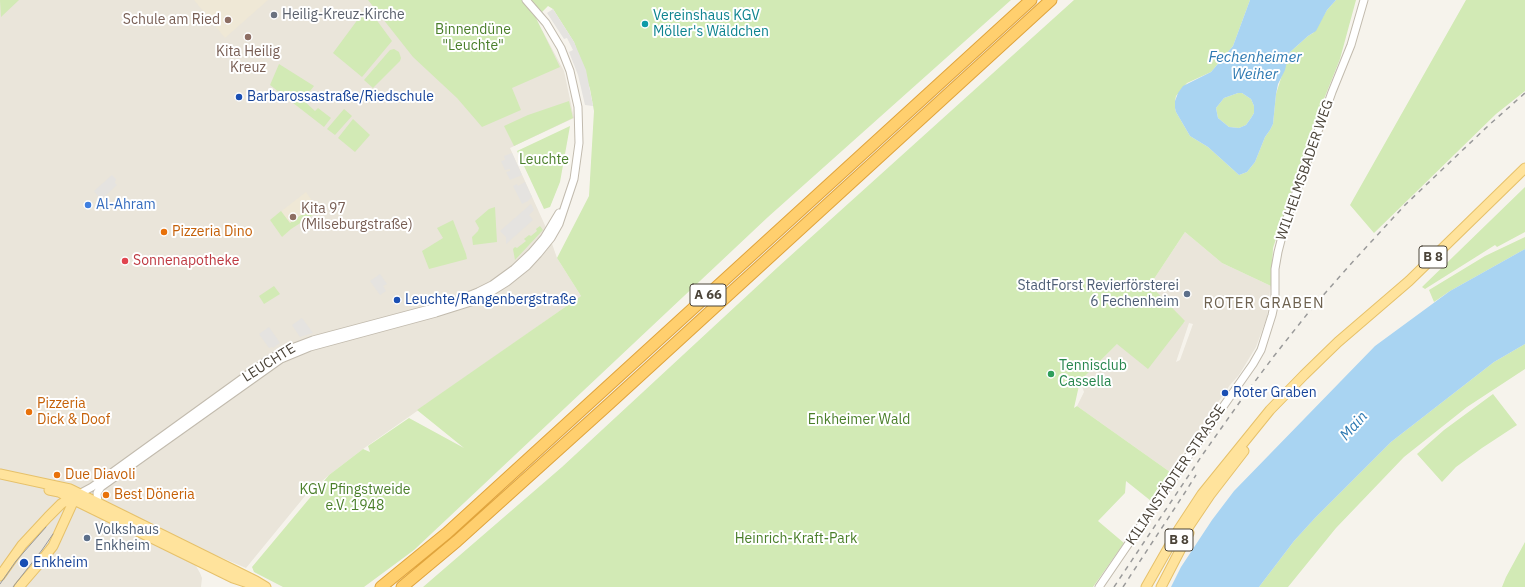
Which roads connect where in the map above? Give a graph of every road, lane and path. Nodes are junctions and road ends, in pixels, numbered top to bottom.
1 (526, 0) edge
2 (1032, 0) edge
3 (1051, 0) edge
4 (1364, 0) edge
5 (1525, 168) edge
6 (1525, 177) edge
7 (1253, 364) joint
8 (0, 474) edge
9 (0, 479) edge
10 (106, 480) junction
11 (1210, 483) junction
12 (48, 490) junction
13 (73, 494) junction
14 (1210, 494) junction
15 (98, 503) junction
16 (58, 506) junction
17 (0, 576) edge
18 (20, 587) edge
19 (260, 587) edge
20 (266, 587) edge
21 (381, 587) edge
22 (402, 587) edge
23 (1099, 587) edge
24 (1139, 587) edge
25 (1146, 587) edge
26 (1152, 587) edge
27 (1161, 587) edge

1 - 10 street, LEUCHTE
2 - 21 highway, A 66
3 - 22 highway, A 66
4 - 7 street, WILHELMSBADER WEG
5 - 11 main road, B 8
6 - 14 main road, B 8
7 - 23 street, KILIANSTÄDTER STRASSE
8 - 13 main road
9 - 12 main road
10 - 13 street, LEUCHTE
10 - 15 street, LEUCHTE
11 - 24 main road
11 - 25 main road, B 8
12 - 13 main road
12 - 16 main road
13 - 15 main road
13 - 16 main road
13 - 18 main road
13 - 19 main road
14 - 26 main road, B 8
14 - 27 main road
15 - 20 main road
16 - 17 main road

